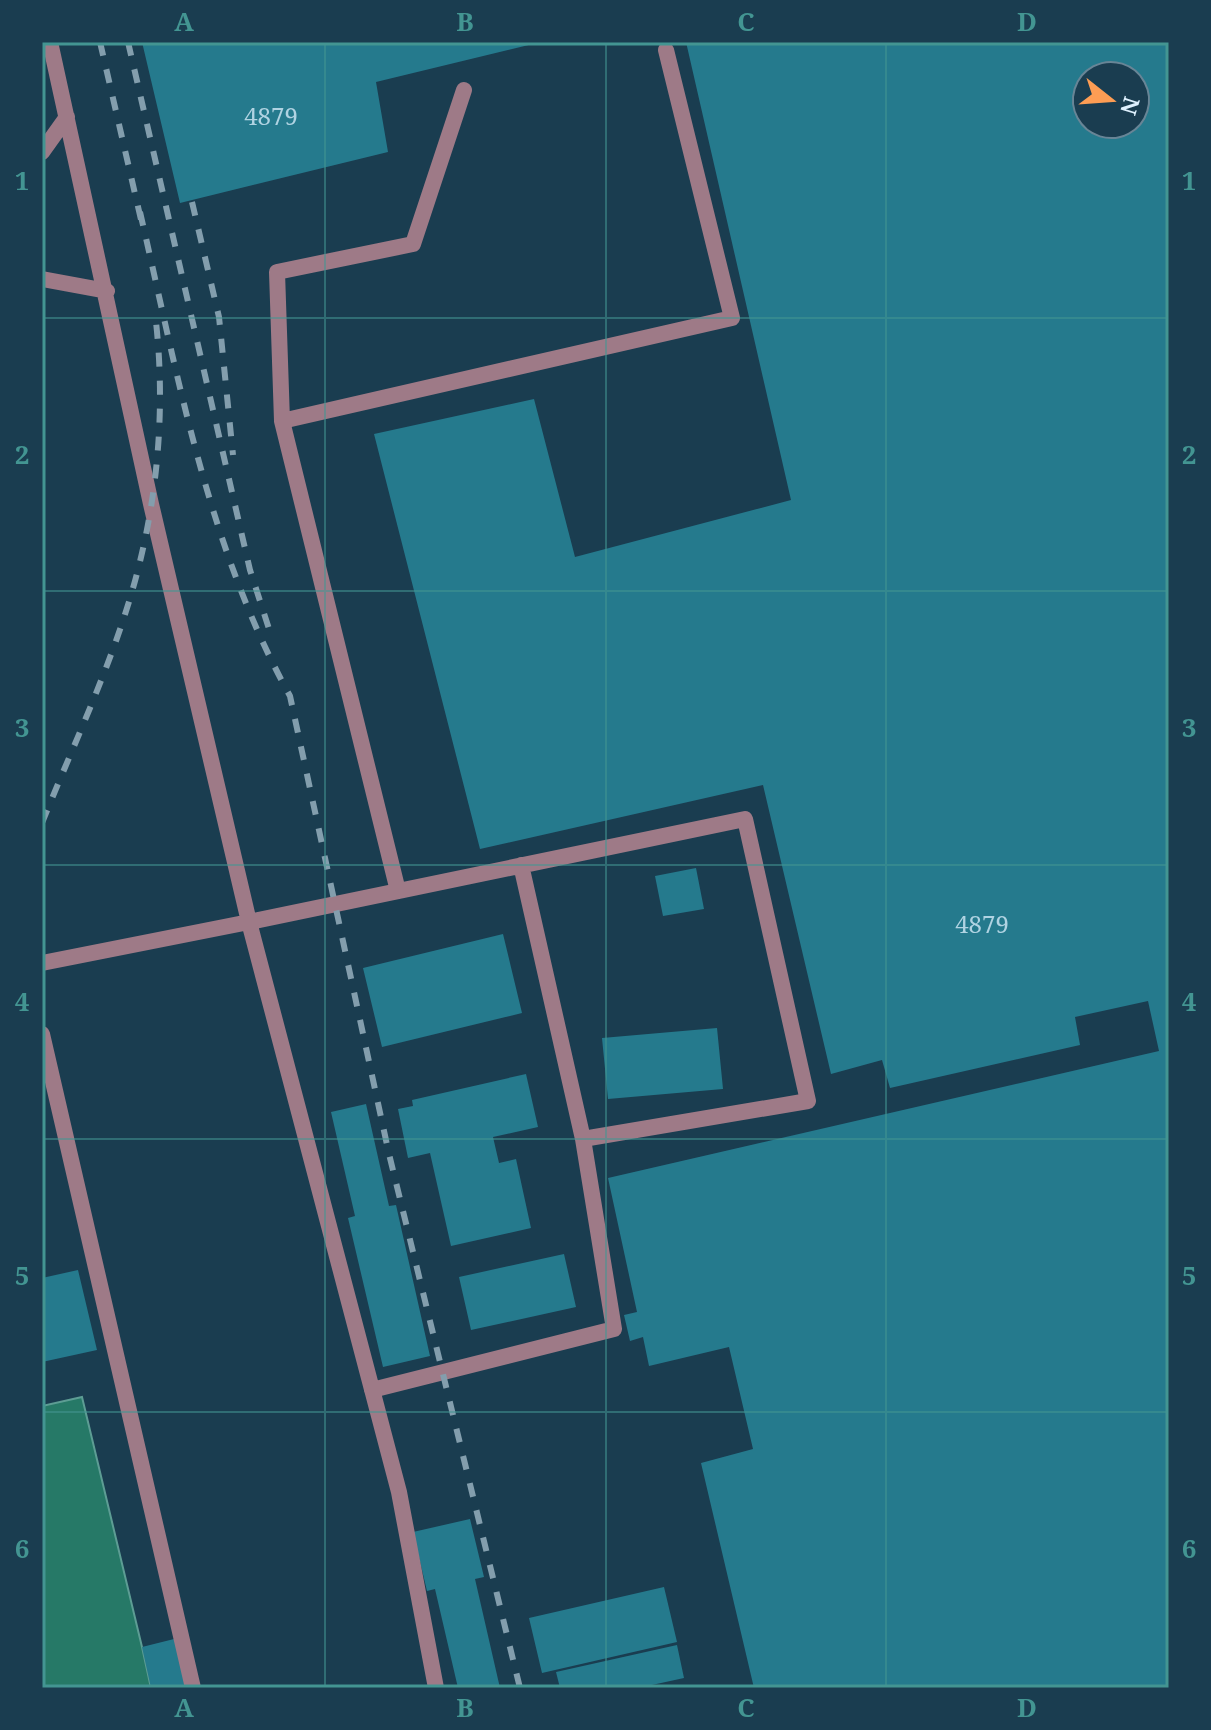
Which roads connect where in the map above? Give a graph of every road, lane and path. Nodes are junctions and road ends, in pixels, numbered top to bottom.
1 (50, 42) edge
2 (666, 50) dead end
3 (464, 90) dead end
4 (67, 117) junction
5 (42, 152) edge
6 (42, 279) edge
7 (107, 291) junction
8 (282, 421) junction
9 (521, 865) junction
10 (398, 891) junction
11 (249, 922) junction
12 (42, 963) edge
13 (42, 1034) edge
14 (583, 1139) junction
15 (372, 1390) junction
16 (193, 1688) edge
17 (436, 1688) edge

1 - 4 lane
2 - 8 lane
3 - 8 lane
4 - 5 lane
4 - 7 lane
6 - 7 lane
7 - 11 lane
8 - 10 lane
9 - 10 lane
9 - 14 lane
9 - 14 lane
10 - 11 lane
11 - 12 lane
11 - 15 lane
13 - 16 lane
14 - 15 lane
15 - 17 lane

